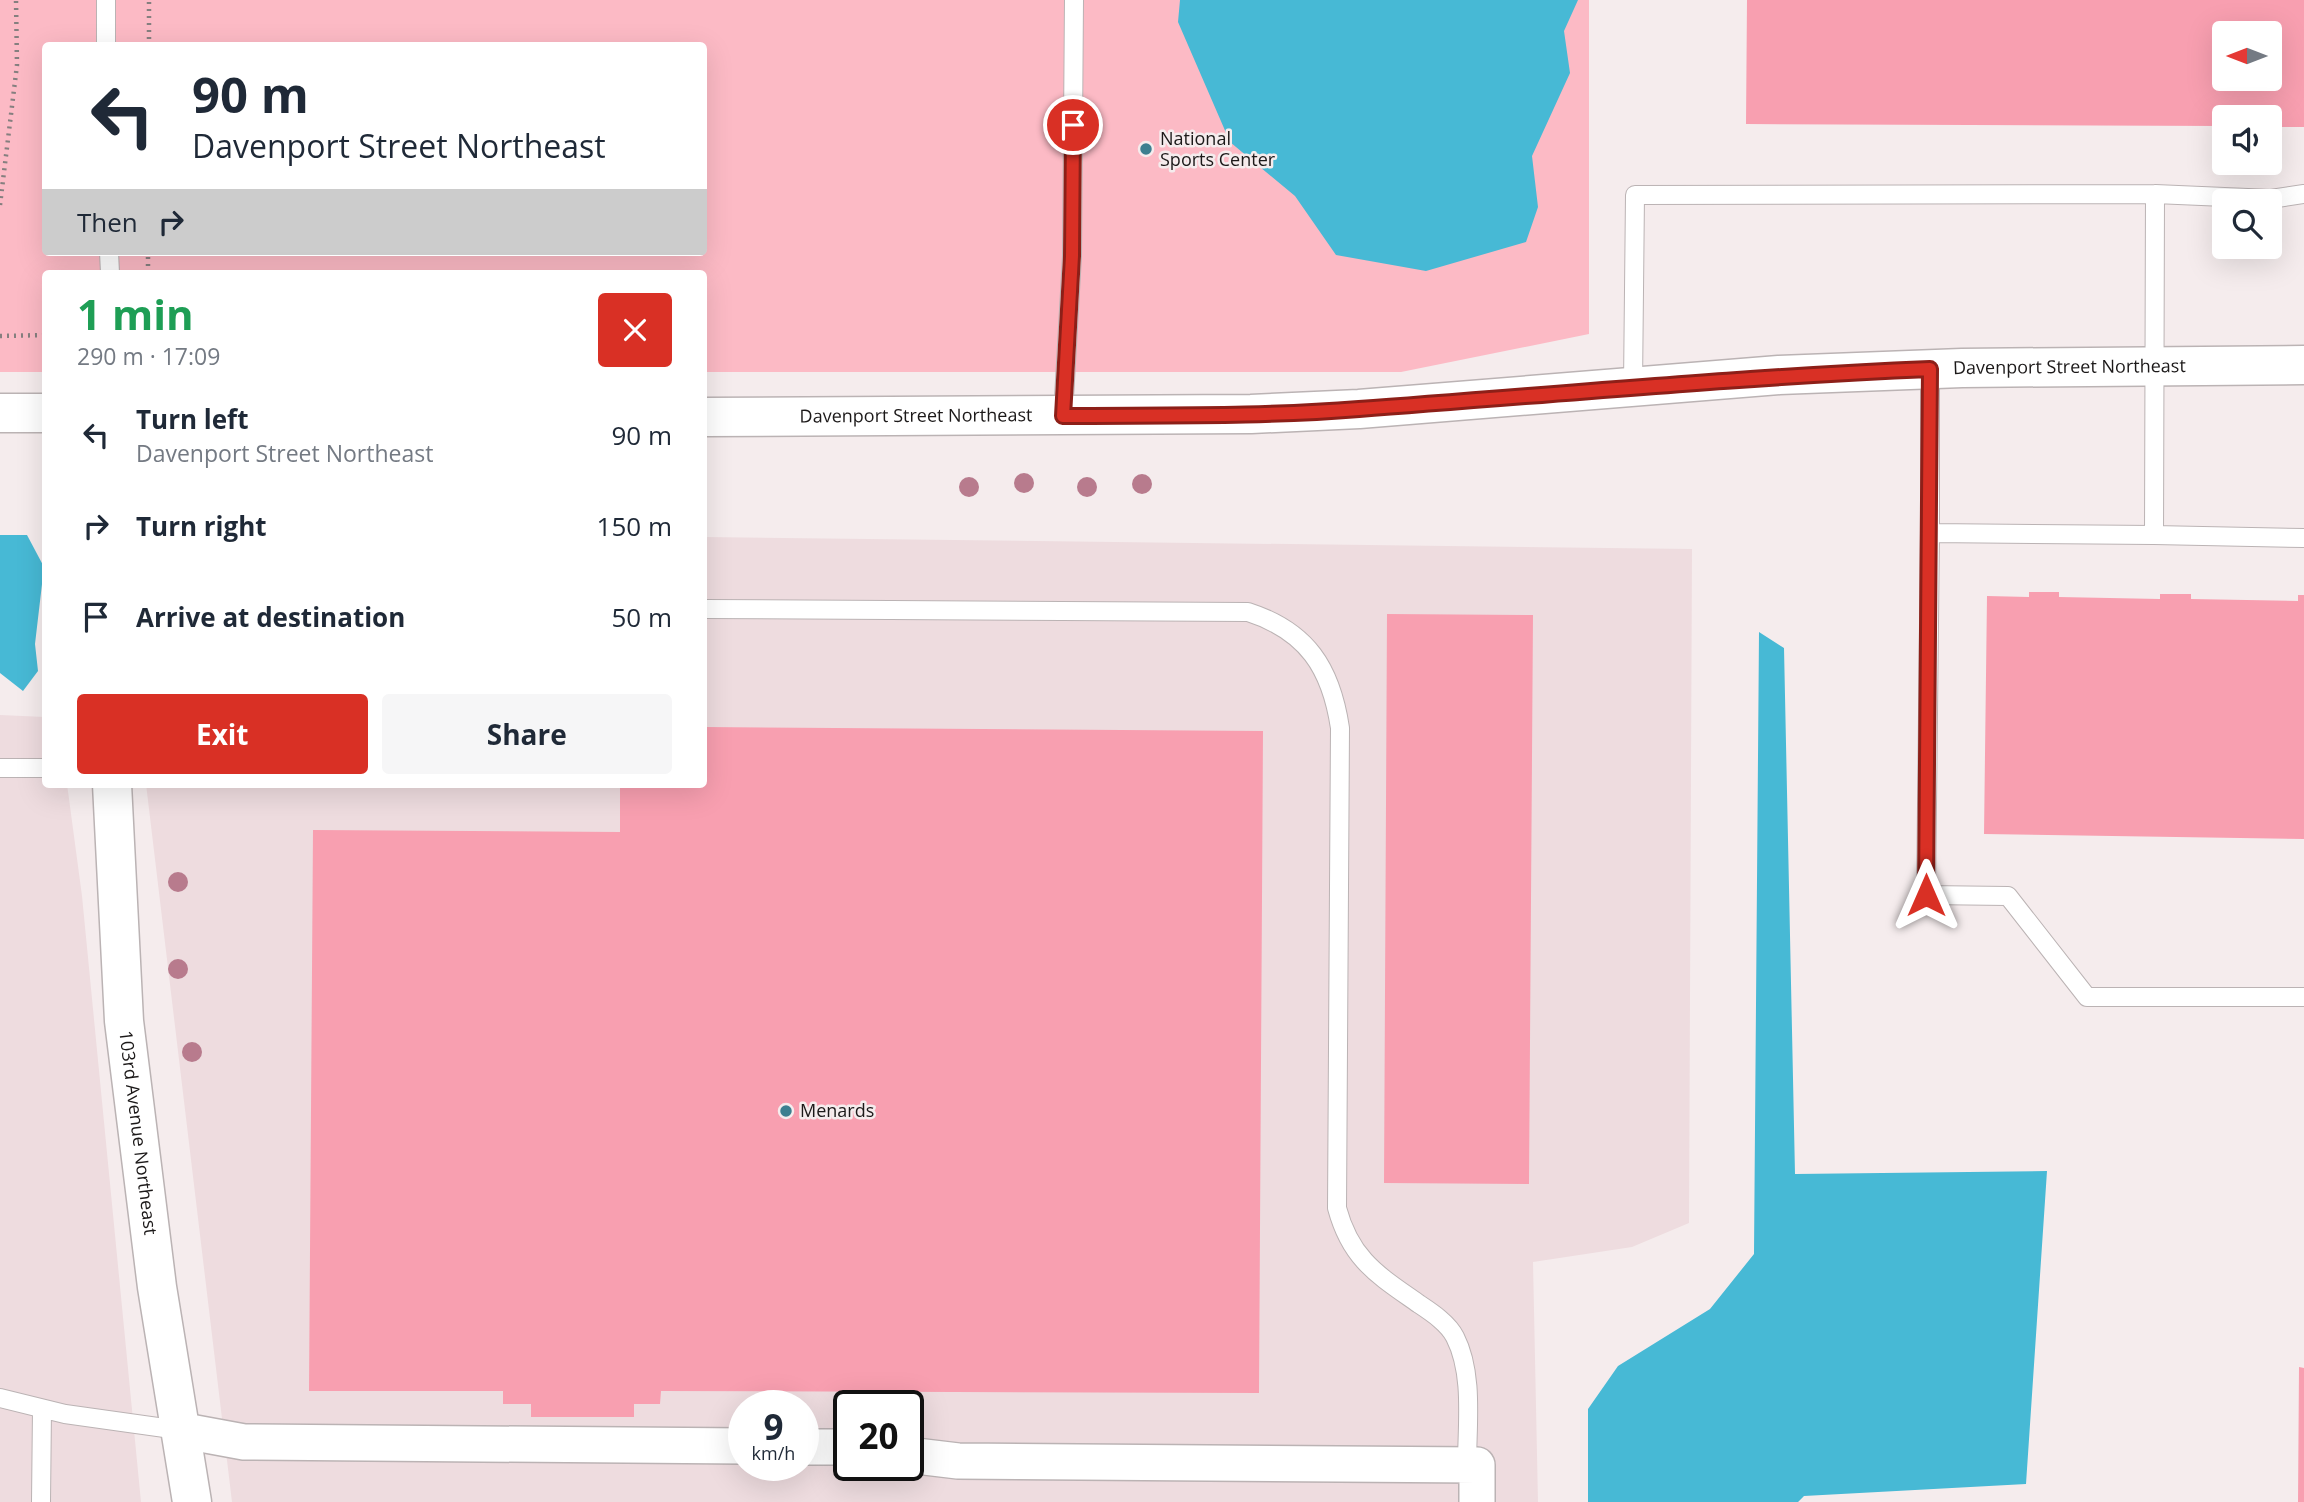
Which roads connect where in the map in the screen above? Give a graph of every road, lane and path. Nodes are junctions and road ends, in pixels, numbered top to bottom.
1 (16, 0) edge
2 (106, 0) edge
3 (149, 0) edge
4 (1074, 0) edge
5 (106, 42) edge
6 (149, 42) edge
7 (2155, 194) junction
8 (2304, 194) edge
9 (0, 205) edge
10 (42, 335) edge
11 (0, 336) edge
12 (2154, 365) junction
13 (2304, 365) edge
14 (1930, 369) junction
15 (1633, 386) junction
16 (0, 412) edge
17 (42, 413) edge
18 (707, 416) edge
19 (1063, 416) junction
20 (1930, 533) junction
21 (2154, 534) junction
22 (2304, 538) edge
23 (707, 609) edge
24 (0, 768) edge
25 (42, 768) edge
26 (112, 788) edge
27 (2304, 998) edge
28 (0, 1398) edge
29 (42, 1409) junction
30 (179, 1430) junction
31 (728, 1447) edge
32 (924, 1457) edge
33 (1466, 1465) junction
34 (187, 1495) edge
35 (41, 1502) edge
36 (1477, 1502) edge

1 - 9 path
2 - 5 lane
3 - 6 path
4 - 19 lane
7 - 8 lane
7 - 12 lane
7 - 15 lane
10 - 11 path
12 - 13 street, Davenport Street Northeast
12 - 14 street, Davenport Street Northeast
12 - 21 lane
14 - 15 street, Davenport Street Northeast
14 - 20 lane
15 - 19 street, Davenport Street Northeast
16 - 17 street
18 - 19 street, Davenport Street Northeast
20 - 21 lane
20 - 27 lane
21 - 22 lane
23 - 33 lane
24 - 25 lane
26 - 30 street, 103rd Avenue Northeast
28 - 29 lane
29 - 30 lane
29 - 35 lane
30 - 31 street
30 - 34 street, 103rd Avenue Northeast
32 - 33 street
33 - 36 street

